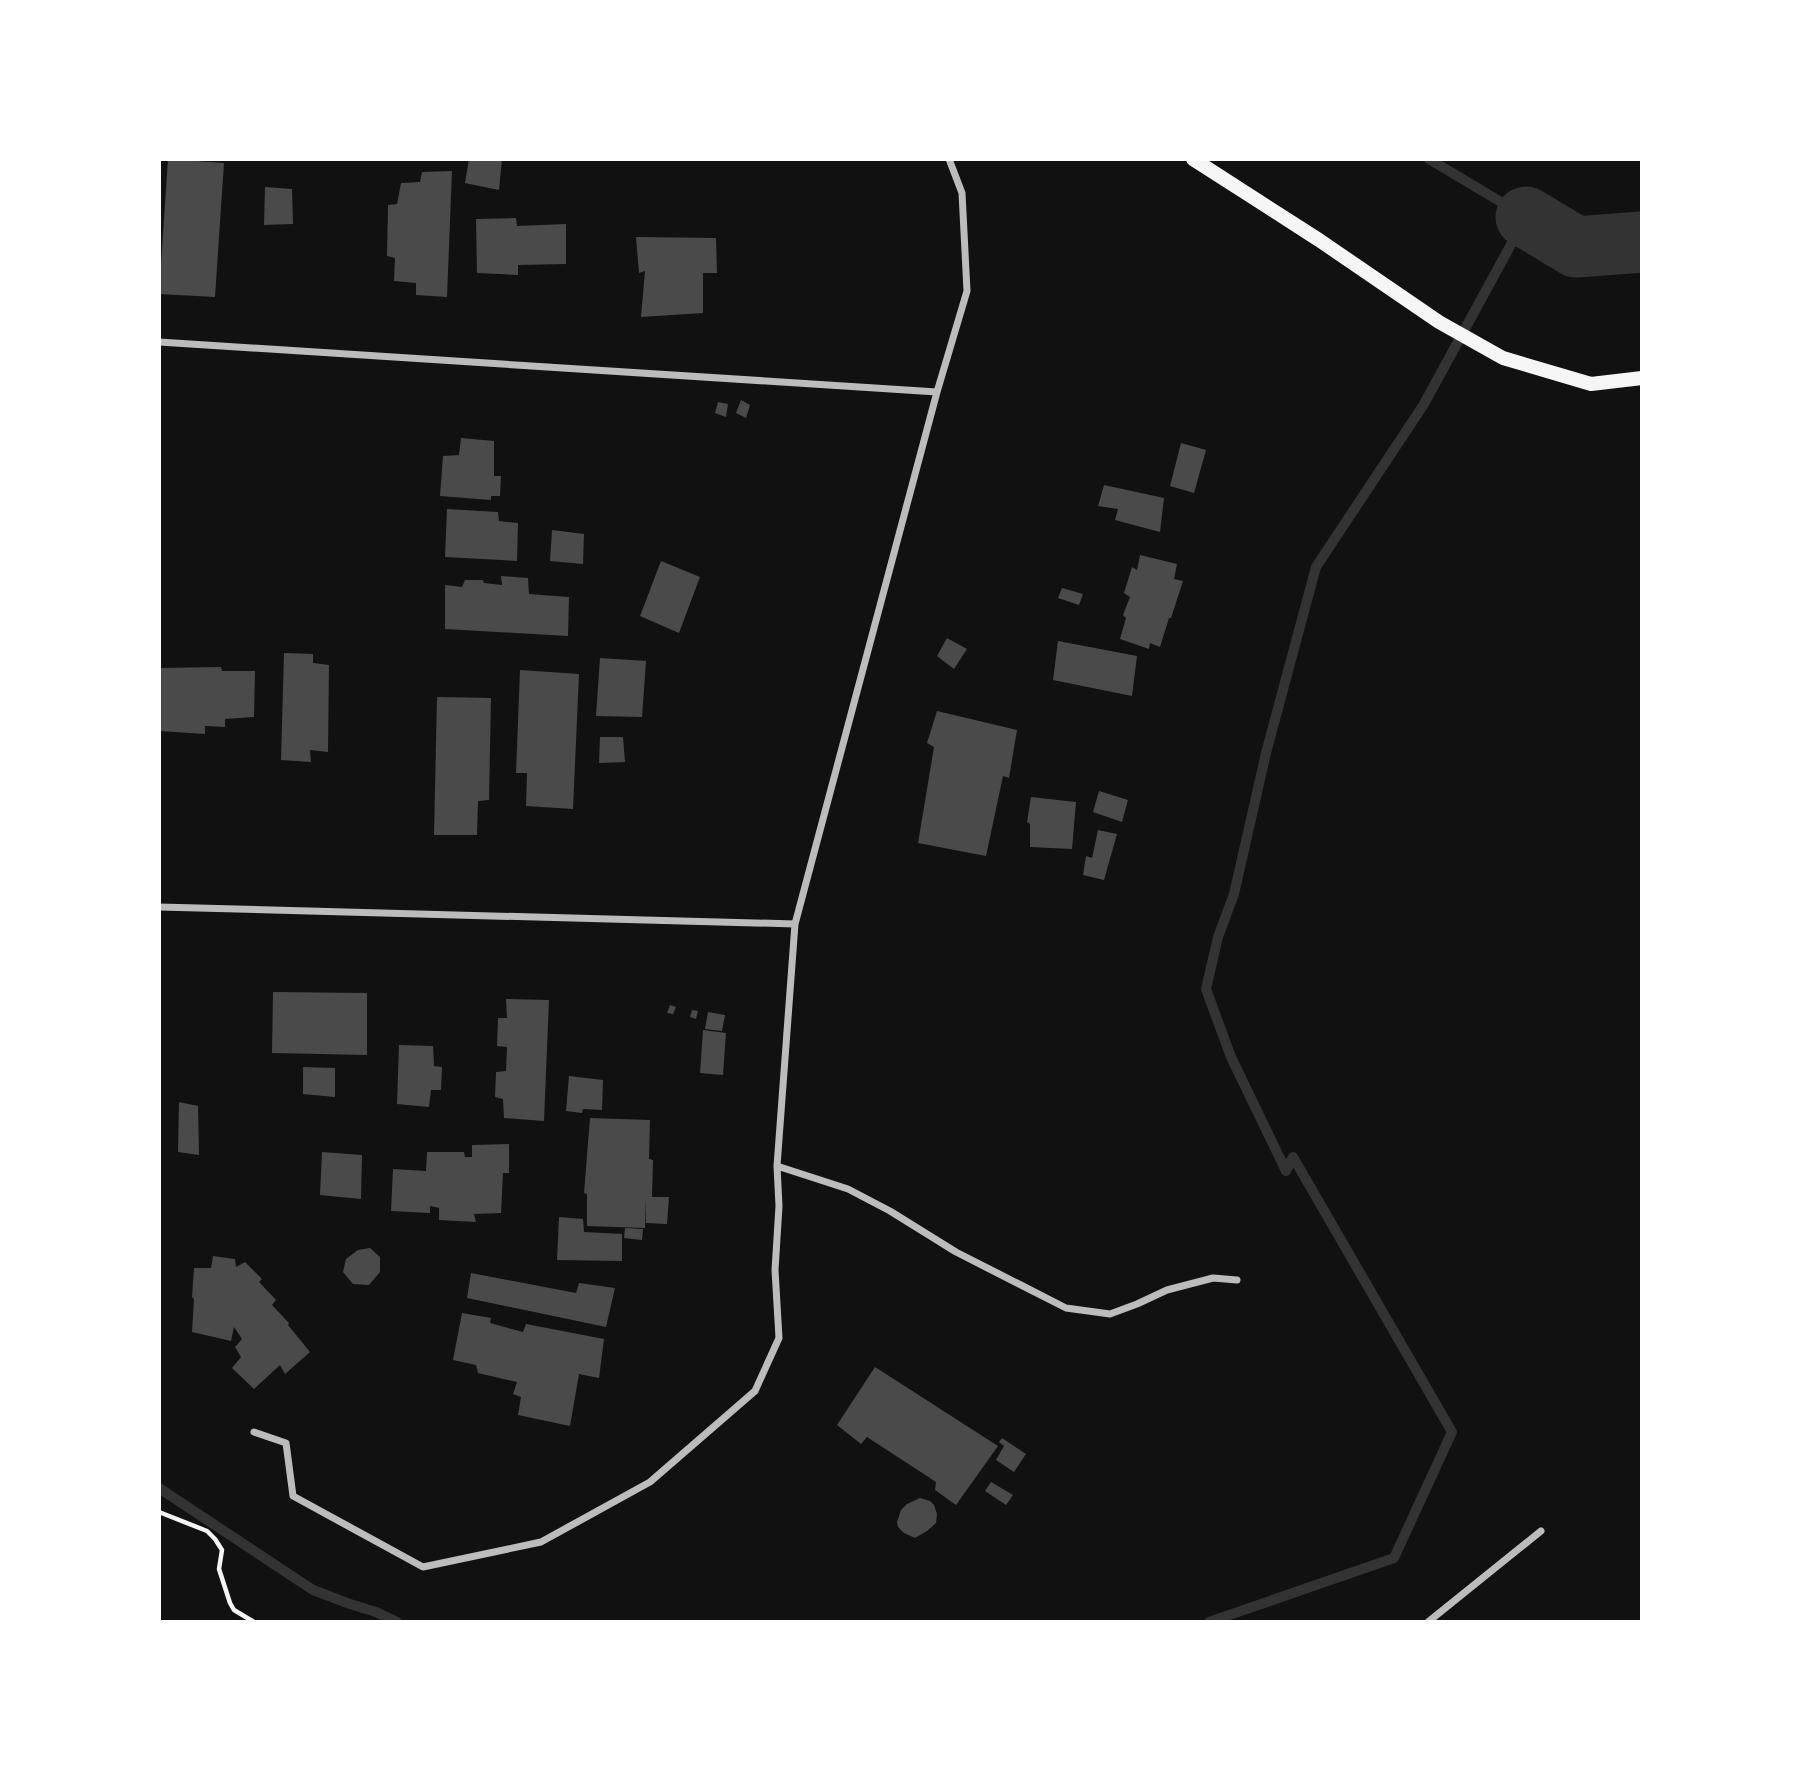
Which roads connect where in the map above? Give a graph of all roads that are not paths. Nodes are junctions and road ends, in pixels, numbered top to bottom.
1 (949, 159) edge
2 (1193, 159) edge
3 (159, 342) edge
4 (1642, 378) edge
5 (937, 392) junction
6 (159, 907) edge
7 (794, 924) junction
8 (777, 1166) junction
9 (1237, 1280) dead end
10 (254, 1432) dead end
11 (1541, 1531) dead end
12 (1428, 1622) edge

1 - 5 street
2 - 4 main road
3 - 5 street
5 - 7 street
6 - 7 street
7 - 8 street
8 - 9 street
8 - 10 street
11 - 12 street

